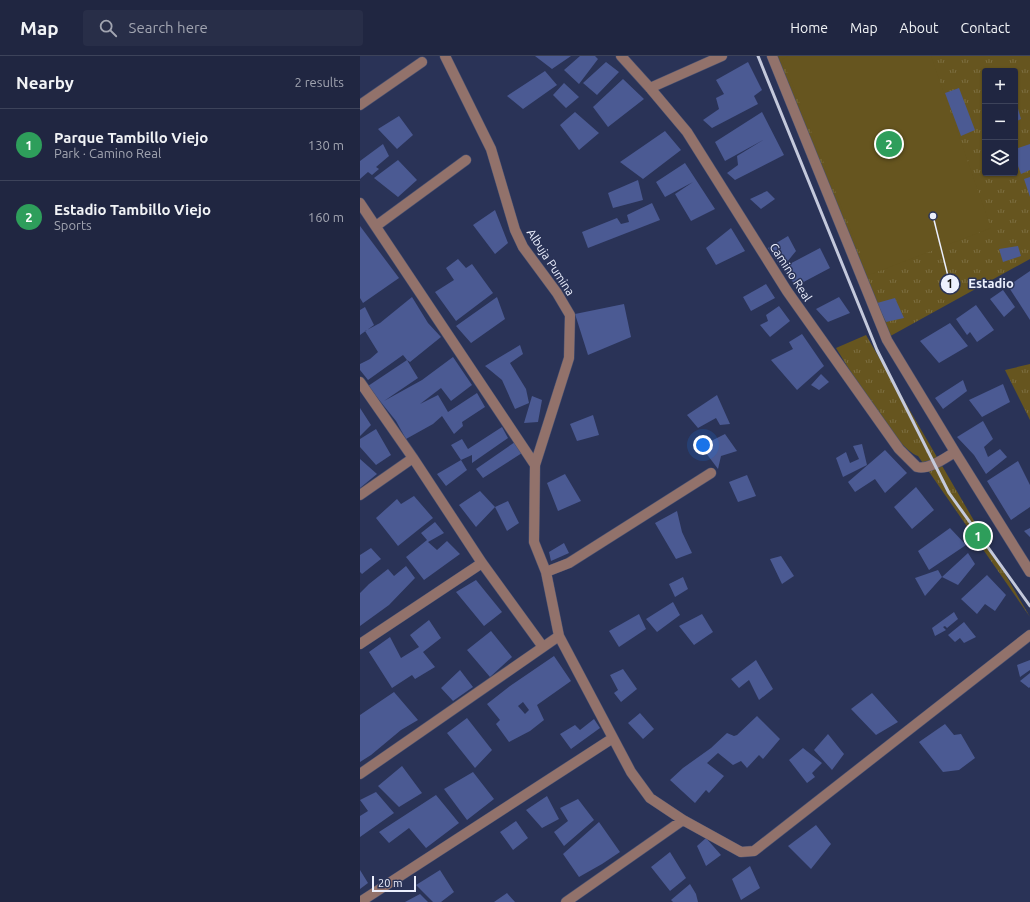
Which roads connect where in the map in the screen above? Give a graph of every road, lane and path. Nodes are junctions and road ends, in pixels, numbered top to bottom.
1 (445, 56) edge
2 (621, 56) edge
3 (722, 56) edge
4 (772, 56) edge
5 (422, 62) dead end
6 (650, 88) junction
7 (360, 105) edge
8 (466, 160) dead end
9 (360, 203) edge
10 (376, 226) junction
11 (360, 382) edge
12 (955, 452) junction
13 (413, 458) junction
14 (535, 465) junction
15 (711, 473) dead end
16 (360, 495) edge
17 (482, 563) junction
18 (546, 572) junction
19 (1030, 572) edge
20 (1030, 635) edge
21 (559, 636) junction
22 (360, 644) edge
23 (543, 646) junction
24 (613, 738) junction
25 (360, 774) edge
26 (683, 820) junction
27 (360, 902) edge
28 (566, 902) edge

1 - 14 street, Albuja Pumina
2 - 6 street, Camino Real
3 - 6 street
4 - 12 street
5 - 7 street
6 - 12 street, Camino Real
8 - 10 street
9 - 10 street
10 - 14 street
11 - 13 street
12 - 19 street
13 - 16 street
13 - 17 street
14 - 18 street, Albuja Pumina
15 - 18 street
17 - 22 street
17 - 23 street
18 - 21 street, Albuja Pumina
20 - 26 street, Albuja Pumina
21 - 23 street
21 - 24 street, Albuja Pumina
23 - 25 street
24 - 26 street, Albuja Pumina
24 - 27 street
26 - 28 street

